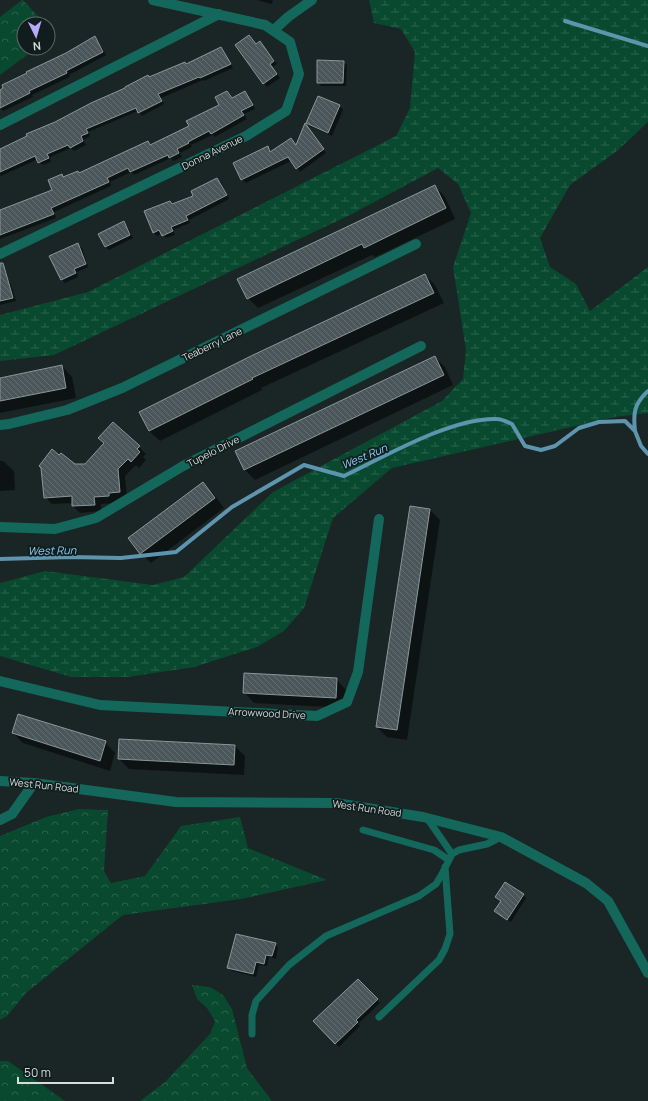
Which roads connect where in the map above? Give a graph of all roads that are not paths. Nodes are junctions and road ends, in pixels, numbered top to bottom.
1 (153, 0) edge
2 (312, 0) edge
3 (219, 14) junction
4 (274, 30) junction
5 (0, 125) edge
6 (416, 244) dead end
7 (0, 254) edge
8 (421, 346) dead end
9 (0, 425) edge
10 (379, 519) dead end
11 (0, 527) edge
12 (0, 681) edge
13 (0, 781) edge
14 (34, 783) junction
15 (427, 818) junction
16 (0, 820) edge
17 (363, 830) dead end
18 (500, 837) junction
19 (450, 857) junction
20 (445, 867) junction
21 (648, 973) edge
22 (379, 1018) dead end
23 (252, 1034) dead end

1 - 3 street, Donna Avenue
2 - 4 street
3 - 4 street, Donna Avenue
3 - 5 street
4 - 7 street, Donna Avenue
6 - 9 street, Teaberry Lane
8 - 11 street, Tupelo Drive
10 - 12 street, Arrowwood Drive
13 - 14 street, West Run Road
14 - 15 street, West Run Road
14 - 16 street
15 - 18 street, West Run Road
15 - 19 lane
17 - 19 lane
18 - 19 lane
18 - 21 street, West Run Road
19 - 20 lane
20 - 22 lane
20 - 23 lane

